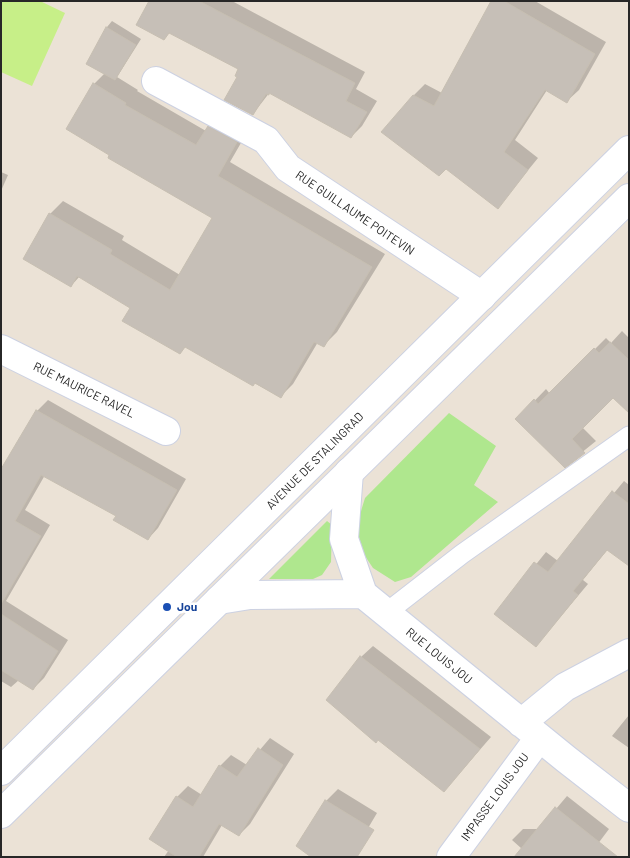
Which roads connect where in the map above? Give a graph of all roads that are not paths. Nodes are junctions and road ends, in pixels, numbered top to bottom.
1 (156, 81) dead end
2 (629, 150) edge
3 (629, 198) edge
4 (482, 296) junction
5 (527, 297) junction
6 (479, 345) junction
7 (1, 349) edge
8 (166, 431) dead end
9 (629, 436) edge
10 (326, 450) junction
11 (349, 472) junction
12 (198, 578) junction
13 (363, 594) junction
14 (219, 600) junction
15 (386, 613) junction
16 (629, 653) edge
17 (530, 730) junction
18 (3, 766) edge
19 (48, 768) junction
20 (629, 808) edge
21 (4, 811) edge
22 (451, 857) edge

1 - 4 main road, RUE GUILLAUME POITEVIN
2 - 4 main road, AVENUE DE STALINGRAD
3 - 5 main road
4 - 5 main road
4 - 6 main road
4 - 10 main road, AVENUE DE STALINGRAD
5 - 6 main road
6 - 11 main road
7 - 8 main road, RUE MAURICE RAVEL
9 - 15 lane
10 - 11 main road
10 - 12 main road, AVENUE DE STALINGRAD
11 - 13 main road
11 - 14 main road
12 - 14 main road
12 - 18 main road, AVENUE DE STALINGRAD
13 - 14 main road
13 - 15 main road, RUE LOUIS JOU
14 - 19 main road
15 - 17 main road, RUE LOUIS JOU
16 - 17 main road, IMPASSE LOUIS JOU
17 - 20 main road, RUE LOUIS JOU
17 - 22 main road, IMPASSE LOUIS JOU
18 - 19 main road
18 - 21 main road
19 - 21 main road

